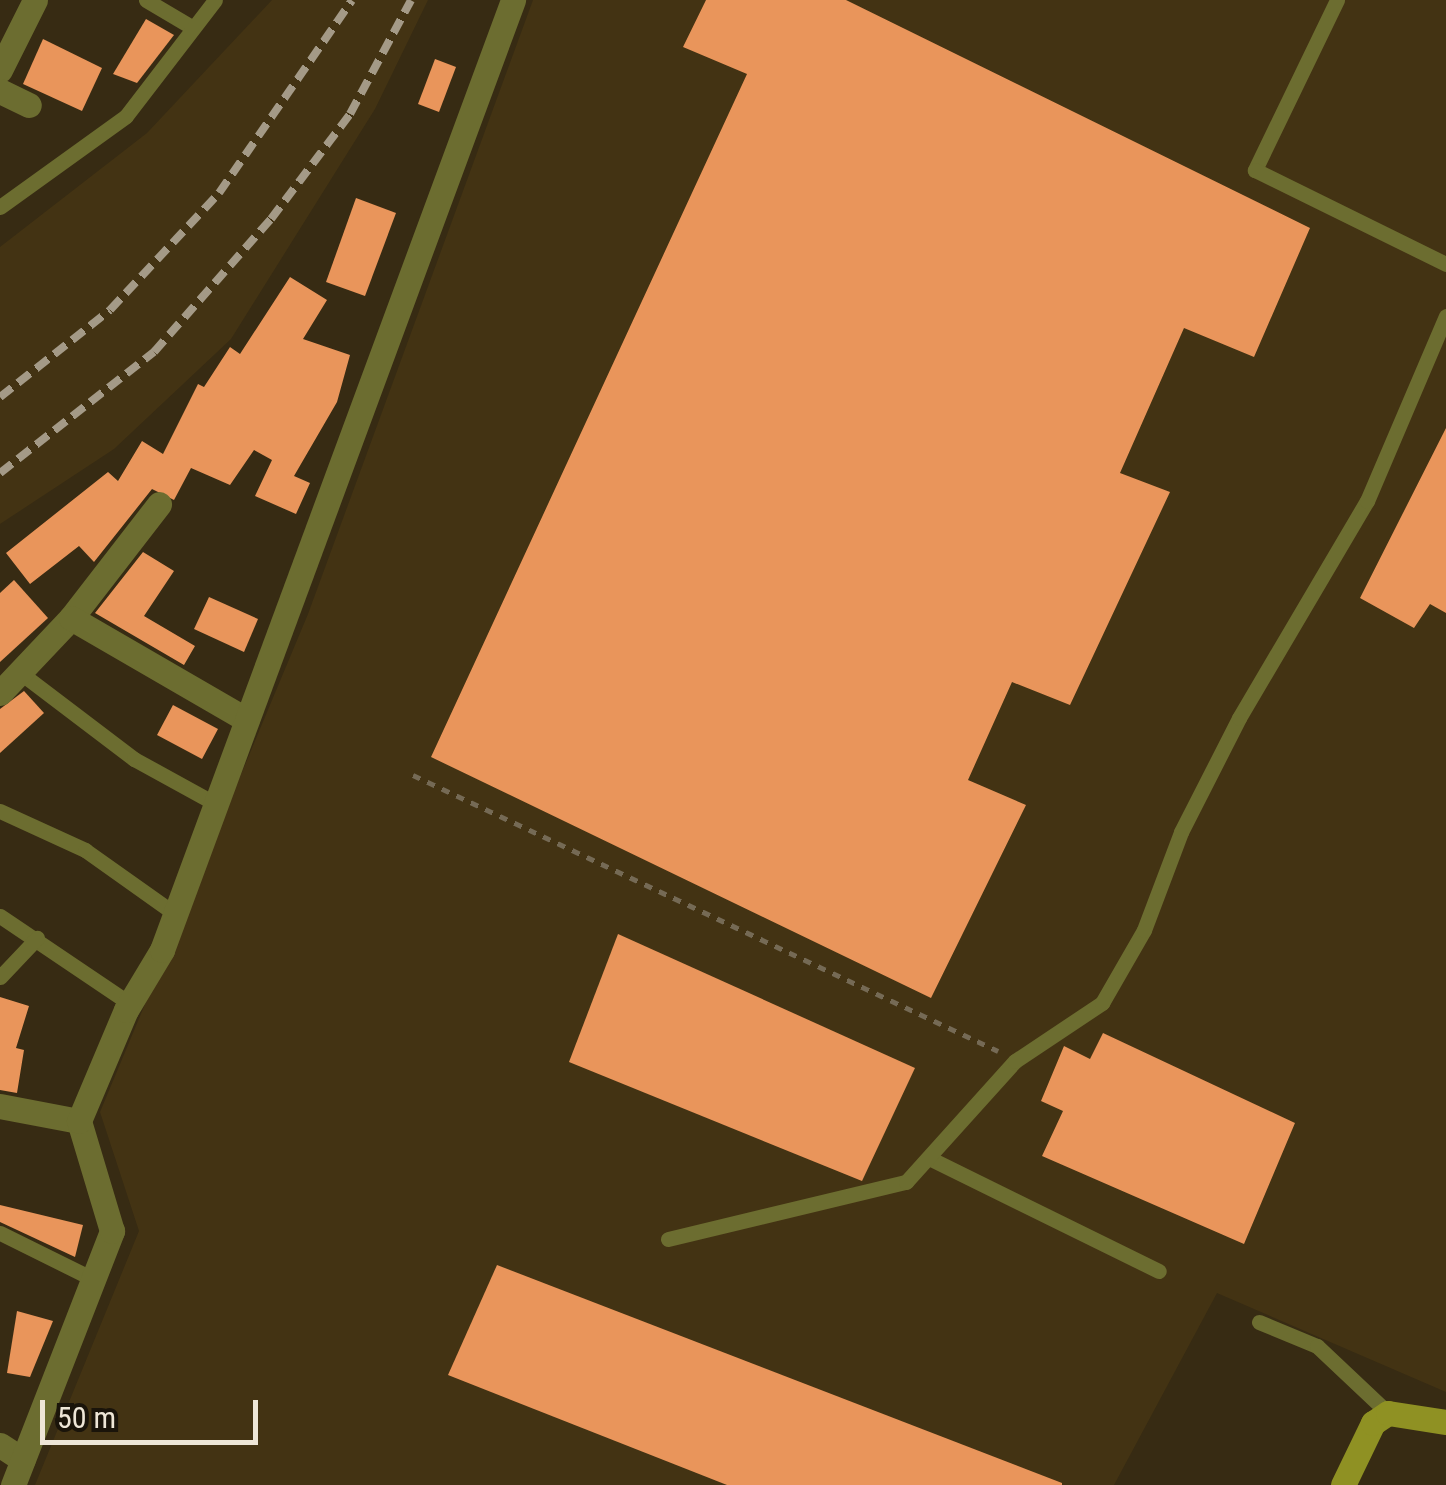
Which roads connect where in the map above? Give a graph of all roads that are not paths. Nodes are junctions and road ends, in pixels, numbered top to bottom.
1 (35, 0) edge
2 (146, 0) edge
3 (215, 0) edge
4 (513, 0) edge
5 (1336, 0) edge
6 (190, 26) junction
7 (0, 70) edge
8 (0, 91) edge
9 (29, 106) dead end
10 (0, 207) edge
11 (1446, 264) edge
12 (1446, 316) edge
13 (159, 504) dead end
14 (71, 618) junction
15 (22, 674) junction
16 (0, 693) edge
17 (247, 720) junction
18 (216, 804) junction
19 (0, 811) edge
20 (175, 914) junction
21 (0, 916) edge
22 (37, 938) junction
23 (0, 977) edge
24 (130, 1003) junction
25 (0, 1106) edge
26 (79, 1120) junction
27 (929, 1158) junction
28 (0, 1233) edge
29 (668, 1239) dead end
30 (1158, 1270) dead end
31 (95, 1280) junction
32 (1259, 1322) dead end
33 (1388, 1414) junction
34 (1446, 1422) edge
35 (0, 1445) edge
36 (23, 1460) junction
37 (13, 1485) edge
38 (1343, 1485) edge

1 - 7 street
2 - 6 lane
3 - 6 lane
4 - 17 street
5 - 11 lane
6 - 10 lane
8 - 9 street
12 - 27 lane
13 - 14 street
14 - 15 street
14 - 17 street
15 - 16 street
15 - 18 lane
17 - 18 street
18 - 20 street
19 - 20 lane
20 - 24 street
21 - 22 lane
22 - 23 lane
22 - 24 lane
24 - 26 street
25 - 26 street
26 - 31 street
27 - 29 lane
27 - 30 lane
28 - 31 lane
31 - 36 street
32 - 33 lane
33 - 34 street
33 - 38 street
35 - 36 street
36 - 37 street

